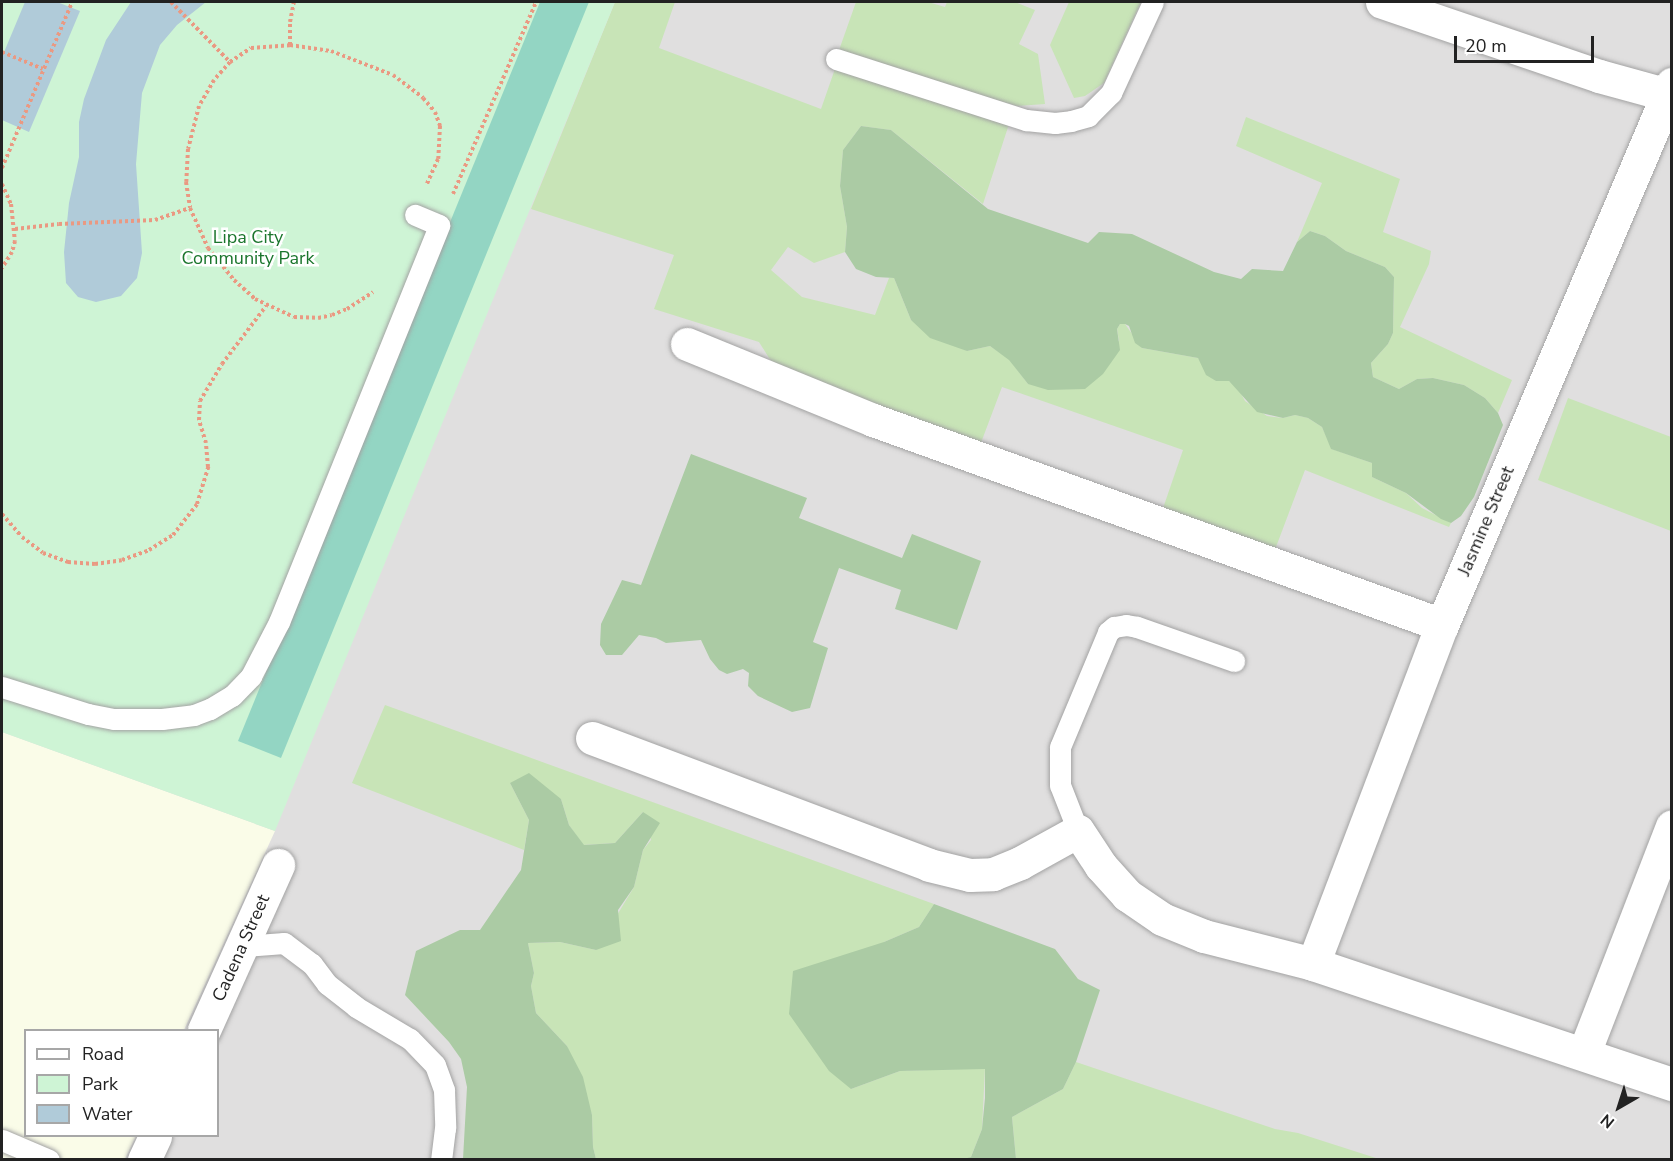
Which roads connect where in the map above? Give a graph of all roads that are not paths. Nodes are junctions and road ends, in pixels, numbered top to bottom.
1 (1154, 2) edge
2 (1382, 2) edge
3 (836, 59) dead end
4 (1670, 92) edge
5 (415, 214) road end
6 (687, 344) dead end
7 (1442, 625) junction
8 (1234, 661) dead end
9 (2, 687) edge
10 (592, 738) dead end
11 (1671, 826) edge
12 (1078, 831) junction
13 (278, 865) dead end
14 (244, 946) junction
15 (1313, 964) junction
16 (204, 1029) edge
17 (1584, 1053) junction
18 (1671, 1084) edge
19 (155, 1137) edge
20 (2, 1140) edge
21 (49, 1160) edge
22 (144, 1160) edge
23 (441, 1160) edge

1 - 3 lane
2 - 4 street
4 - 7 street, Jasmine Street
5 - 9 lane
6 - 7 street
7 - 15 street, Jasmine Street
8 - 12 lane
10 - 12 street
11 - 17 street
12 - 15 street
13 - 14 street, Cadena Street
14 - 16 street, Cadena Street
14 - 23 lane
15 - 17 street
17 - 18 street
19 - 22 street
20 - 21 lane

